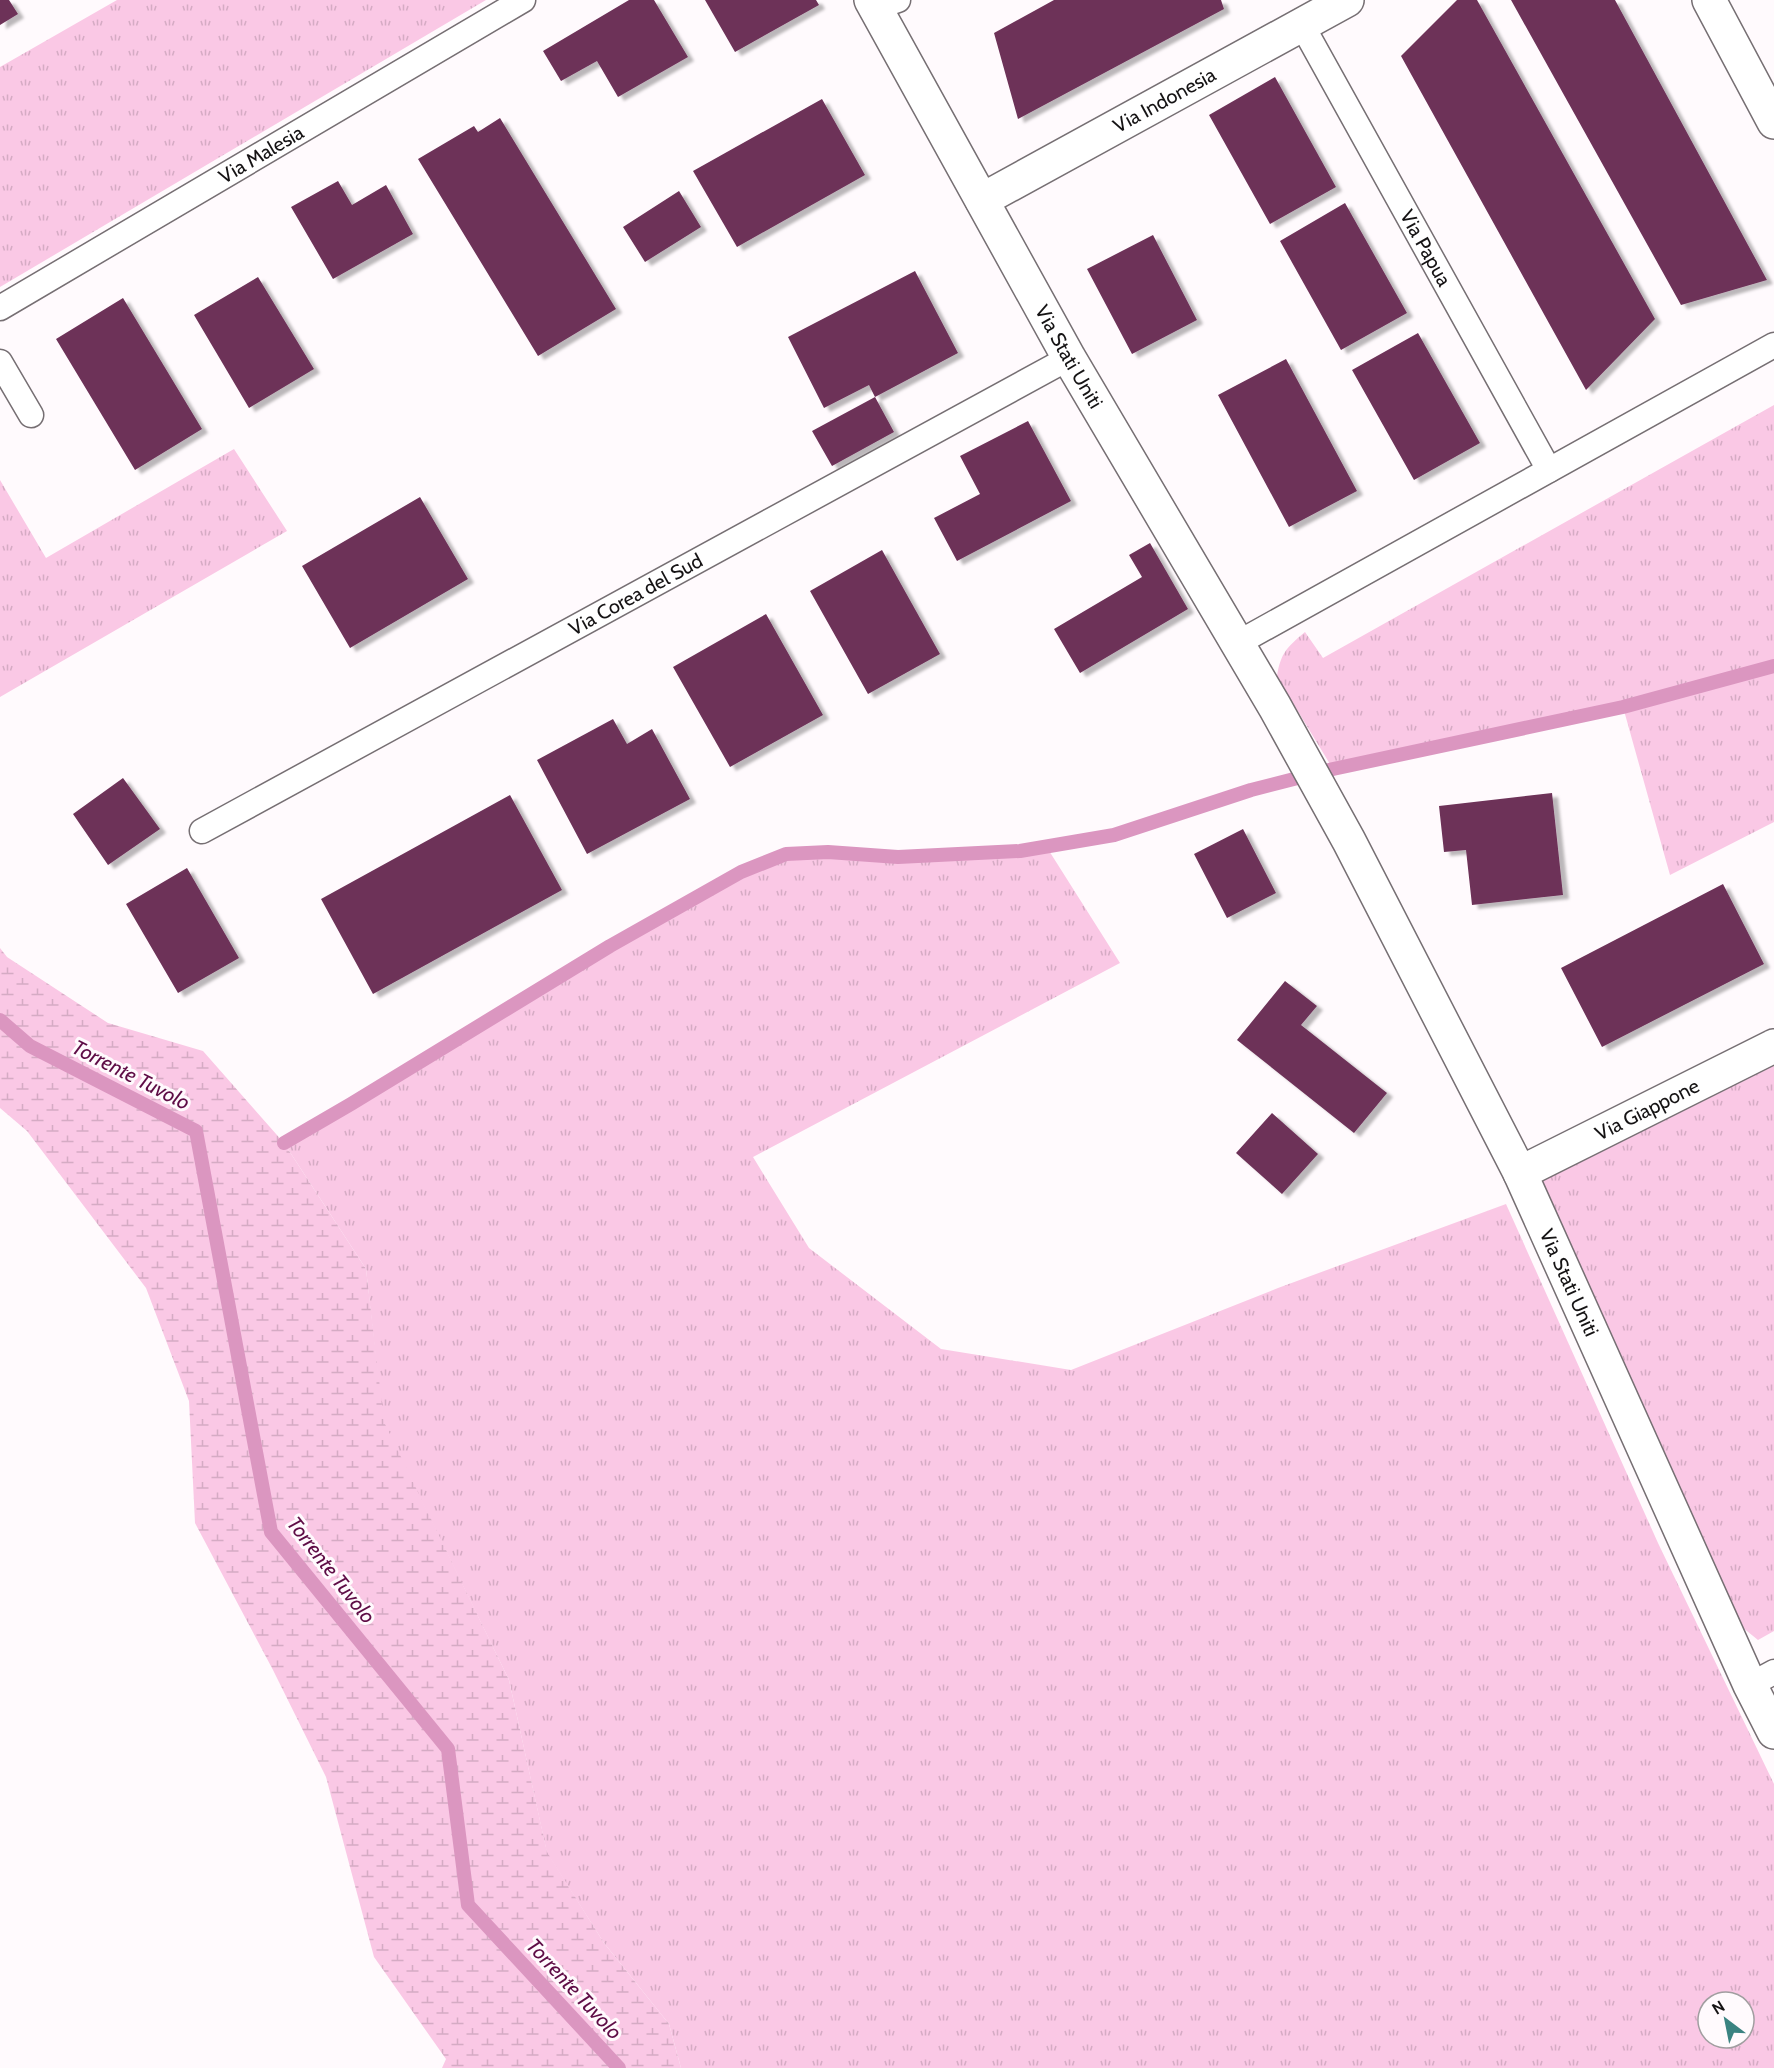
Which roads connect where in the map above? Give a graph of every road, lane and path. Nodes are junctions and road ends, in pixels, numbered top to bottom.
1 (523, 0) edge
2 (1347, 0) edge
3 (1709, 0) edge
4 (881, 3) edge
5 (1302, 25) junction
6 (1774, 122) edge
7 (982, 200) junction
8 (0, 308) edge
9 (1774, 345) edge
10 (1069, 358) junction
11 (0, 362) edge
12 (31, 416) dead end
13 (1549, 470) junction
14 (1238, 643) junction
15 (202, 831) dead end
16 (1774, 1046) edge
17 (1520, 1173) junction
18 (1762, 1679) edge
19 (1774, 1732) edge

1 - 8 lane, Via Malesia
2 - 5 street, Via Indonesia
3 - 6 street
4 - 7 street, Via Stati Uniti
5 - 7 street, Via Indonesia
5 - 13 lane, Via Papua
7 - 10 street, Via Stati Uniti
9 - 13 lane
10 - 14 street, Via Stati Uniti
10 - 15 lane, Via Corea del Sud
11 - 12 lane
13 - 14 lane
14 - 17 street, Via Stati Uniti
16 - 17 street, Via Giappone
17 - 18 street, Via Stati Uniti
18 - 19 street, Via Stati Uniti

